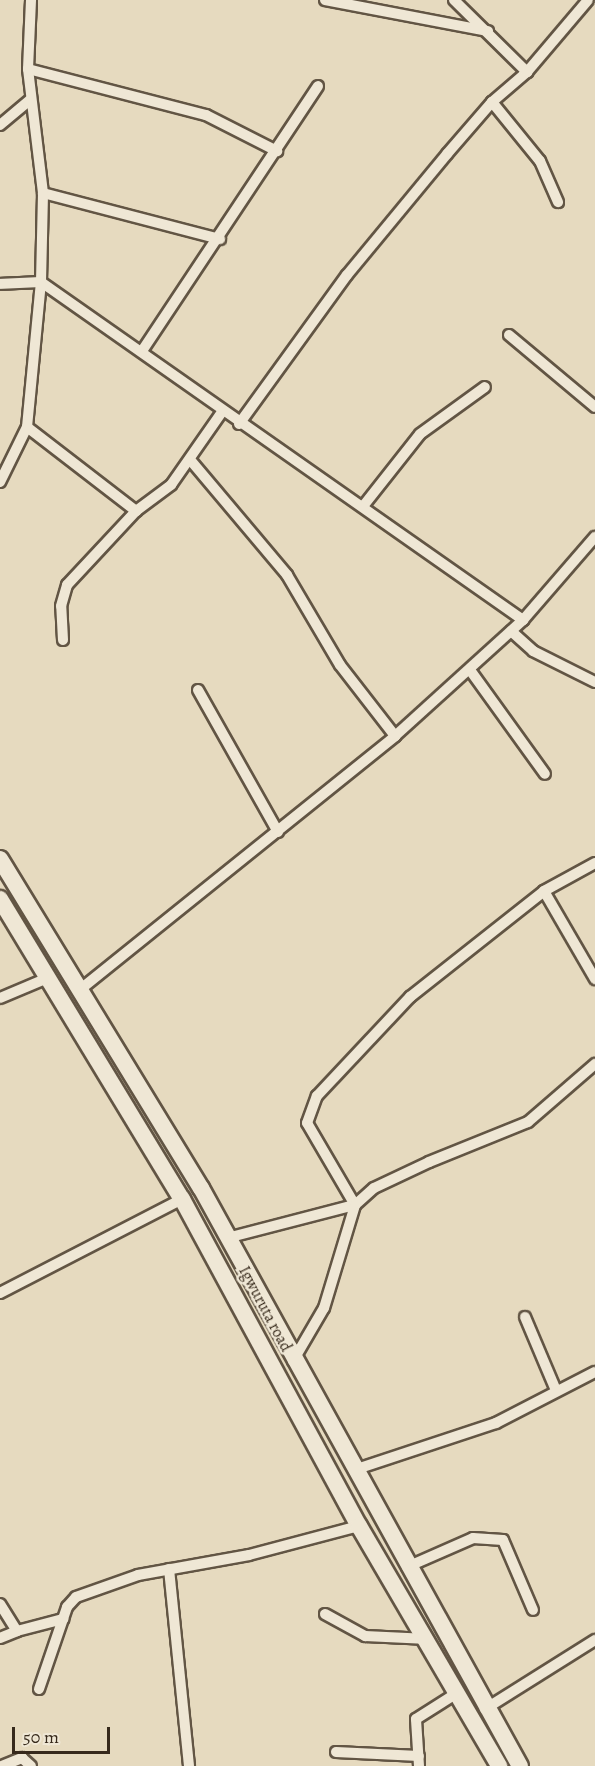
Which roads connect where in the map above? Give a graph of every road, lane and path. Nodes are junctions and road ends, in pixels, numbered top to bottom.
1 (31, 0) edge
2 (325, 0) edge
3 (454, 0) edge
4 (588, 0) edge
5 (488, 32) junction
6 (28, 69) junction
7 (528, 72) junction
8 (318, 86) dead end
9 (29, 101) junction
10 (492, 102) junction
11 (0, 125) edge
12 (277, 151) junction
13 (43, 193) junction
14 (558, 202) dead end
15 (220, 239) junction
16 (41, 282) junction
17 (0, 284) edge
18 (509, 335) dead end
19 (142, 351) junction
20 (485, 387) dead end
21 (595, 407) edge
22 (222, 412) junction
23 (239, 424) junction
24 (27, 427) junction
25 (192, 462) junction
26 (0, 482) edge
27 (364, 505) junction
28 (136, 511) junction
29 (595, 537) edge
30 (523, 620) junction
31 (511, 631) junction
32 (63, 640) dead end
33 (470, 670) junction
34 (595, 682) edge
35 (198, 690) dead end
36 (395, 736) junction
37 (545, 774) dead end
38 (278, 832) junction
39 (0, 859) edge
40 (595, 863) edge
41 (544, 891) junction
42 (0, 898) edge
43 (50, 976) junction
44 (595, 979) edge
45 (82, 988) junction
46 (0, 998) edge
47 (595, 1064) edge
48 (182, 1199) junction
49 (355, 1205) junction
50 (227, 1238) junction
51 (0, 1293) edge
52 (525, 1317) dead end
53 (293, 1362) junction
54 (595, 1372) edge
55 (555, 1388) junction
56 (354, 1470) junction
57 (360, 1526) junction
58 (407, 1567) junction
59 (169, 1569) junction
60 (0, 1604) edge
61 (533, 1610) dead end
62 (325, 1614) dead end
63 (63, 1619) junction
64 (18, 1631) junction
65 (0, 1638) edge
66 (428, 1640) junction
67 (595, 1640) edge
68 (39, 1689) dead end
69 (457, 1693) junction
70 (485, 1709) junction
71 (336, 1752) dead end
72 (419, 1761) edge
73 (2, 1766) edge
74 (31, 1766) edge
75 (189, 1766) edge
76 (499, 1766) edge
77 (520, 1766) edge

1 - 6 street
2 - 5 street
3 - 5 street
4 - 7 street
5 - 7 street
6 - 9 street
6 - 12 street
7 - 10 street
8 - 12 street
9 - 11 street
9 - 13 street
10 - 14 street
10 - 23 street
12 - 15 street
13 - 15 street
13 - 16 street
15 - 19 street
16 - 17 street
16 - 19 street
16 - 24 street
18 - 21 street
19 - 22 street
20 - 27 street
22 - 23 street
22 - 25 street
23 - 27 street
24 - 26 street
24 - 28 street
25 - 28 street
25 - 36 street
27 - 30 street
28 - 32 street
29 - 30 street
30 - 31 street
31 - 33 street
31 - 34 street
33 - 36 street
33 - 37 street
35 - 38 street
36 - 38 street
38 - 45 street
39 - 45 main road, Igwuruta road
40 - 41 street
41 - 44 street
41 - 49 street
42 - 43 main road, Igwuruta road
43 - 46 street
43 - 48 main road, Igwuruta road
45 - 50 main road, Igwuruta road
47 - 49 street
48 - 51 street
48 - 57 main road, Igwuruta road
49 - 50 street
49 - 53 street
50 - 53 main road, Igwuruta road
52 - 55 street
53 - 56 main road, Igwuruta road
54 - 55 street
55 - 56 street
56 - 58 main road, Igwuruta road
57 - 59 street
57 - 66 main road, Igwuruta road
58 - 61 street
58 - 70 main road, Igwuruta road
59 - 63 street
59 - 75 street
60 - 64 street
62 - 66 street
63 - 64 street
63 - 68 street
64 - 65 street
66 - 69 main road, Igwuruta road
67 - 70 street
69 - 72 street
69 - 76 main road, Igwuruta road
70 - 77 main road, Igwuruta road
71 - 72 street
73 - 74 street

